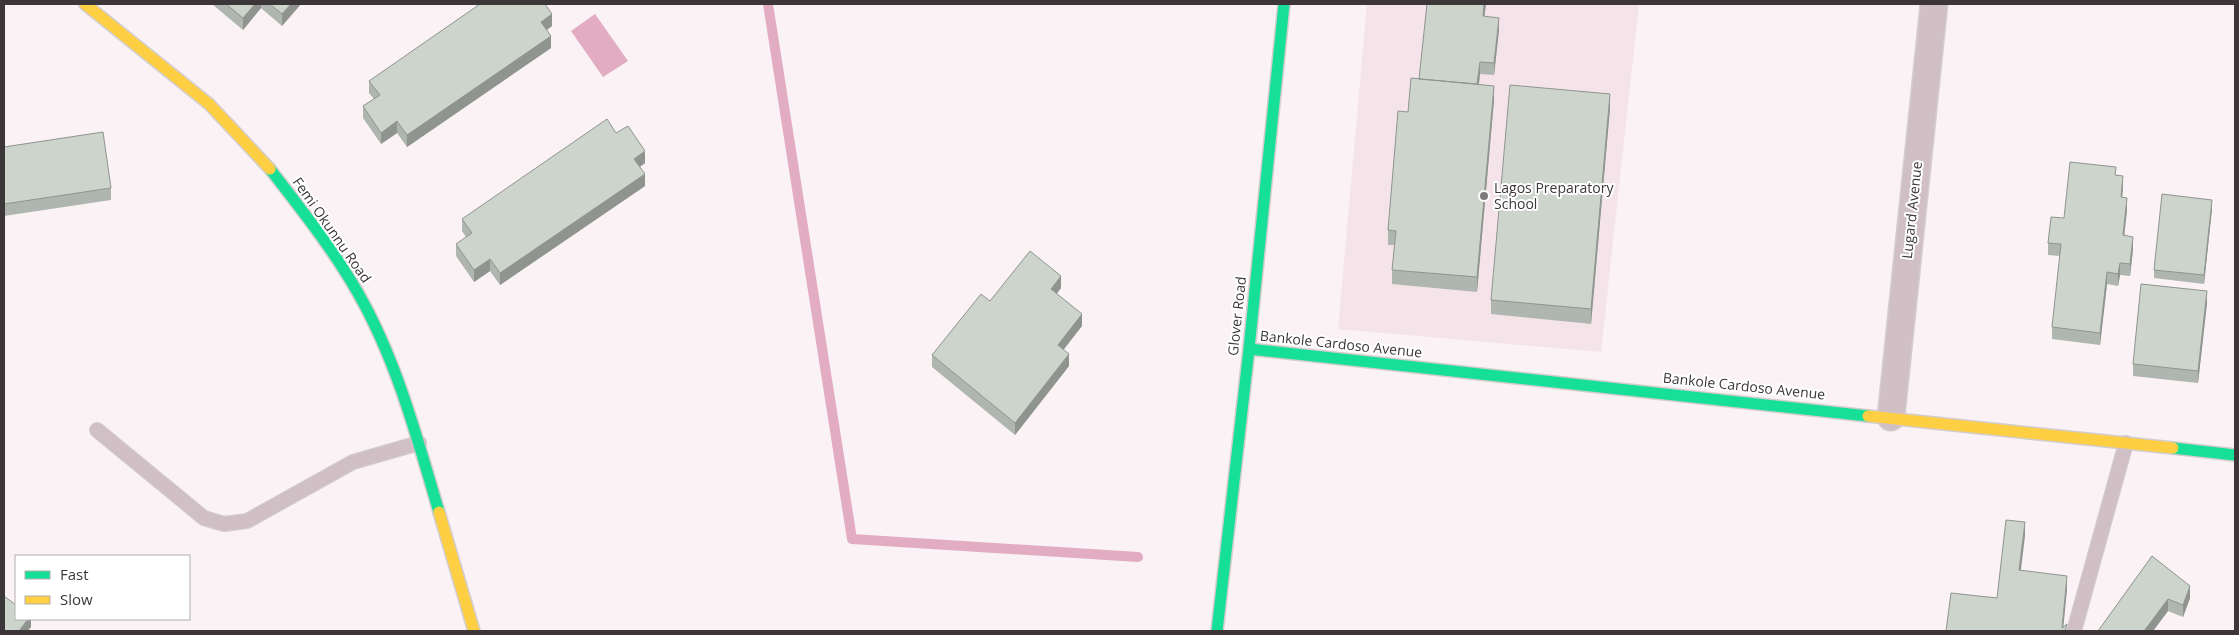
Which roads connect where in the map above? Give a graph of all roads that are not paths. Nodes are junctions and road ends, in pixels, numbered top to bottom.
1 (84, 4) edge
2 (1284, 4) edge
3 (1934, 4) edge
4 (1249, 349) junction
5 (1890, 417) junction
6 (97, 430) dead end
7 (419, 443) junction
8 (2126, 443) junction
9 (2235, 455) edge
10 (474, 631) edge
11 (1217, 631) edge
12 (2074, 631) edge

1 - 7 street, Femi Okunnu Road
2 - 4 street, Glover Road
3 - 5 street, Lugard Avenue
4 - 5 street, Bankole Cardoso Avenue
4 - 11 street, Glover Road
5 - 8 street, Bankole Cardoso Avenue
6 - 7 lane
7 - 10 street, Femi Okunnu Road
8 - 9 street, Bankole Cardoso Avenue
8 - 12 lane

